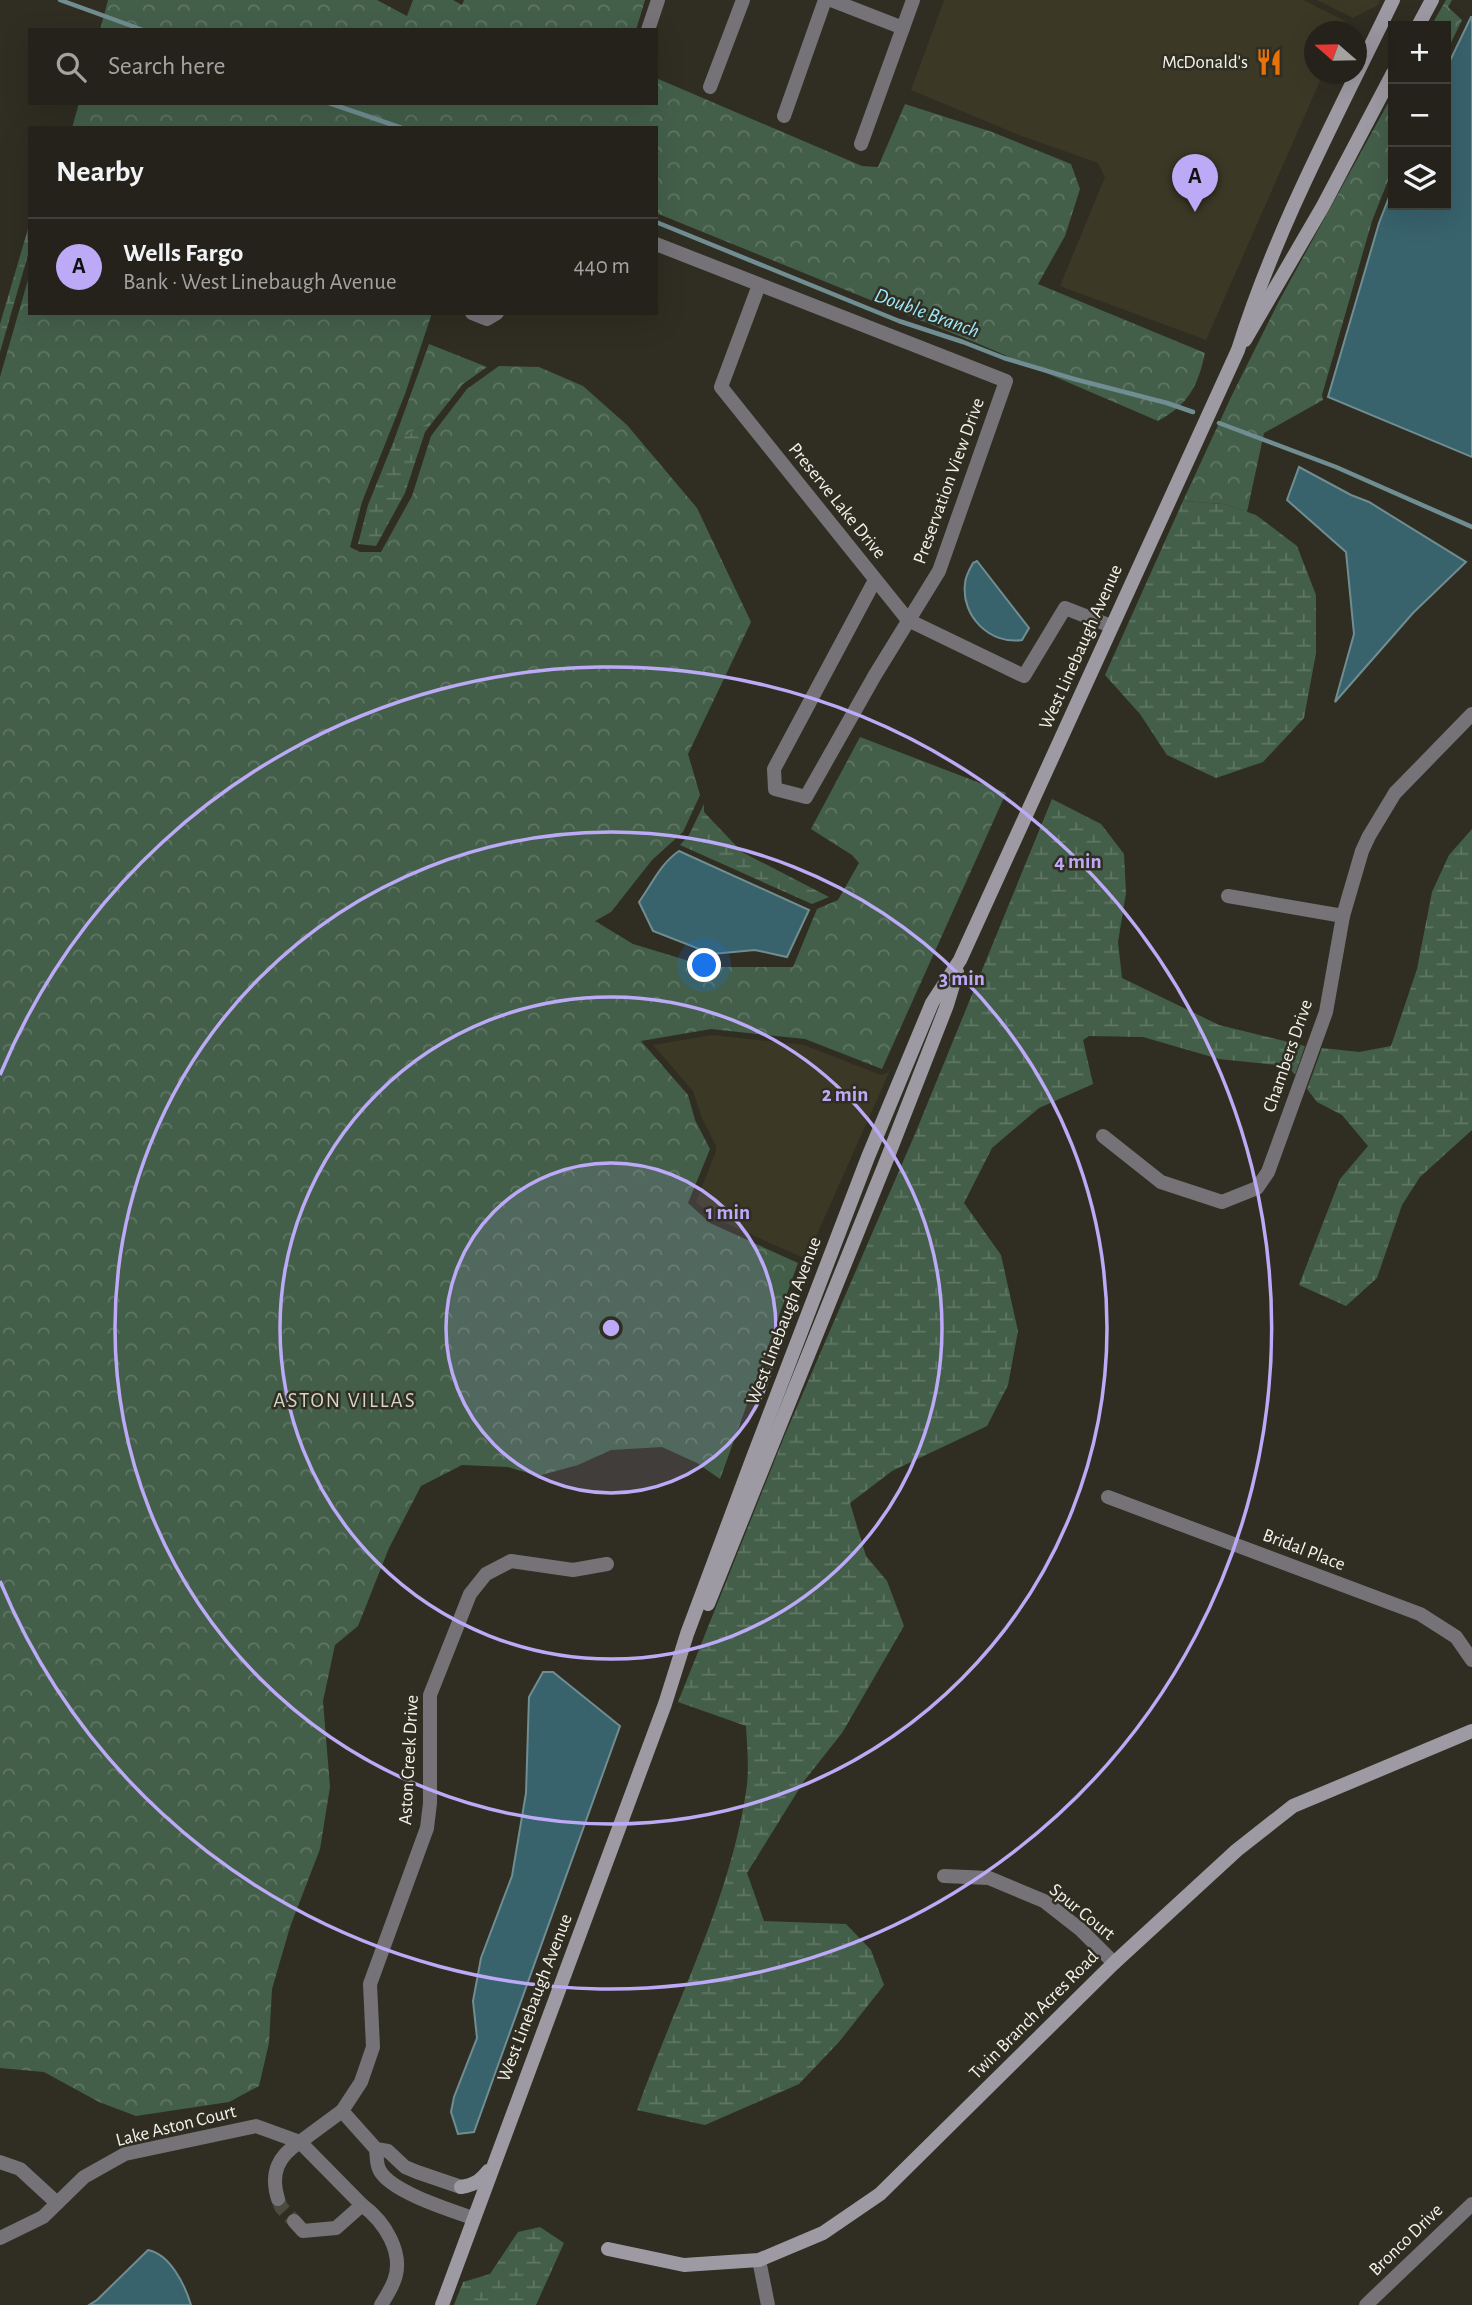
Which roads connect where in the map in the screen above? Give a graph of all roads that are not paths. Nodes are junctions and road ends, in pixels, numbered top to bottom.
1 (658, 0) edge
2 (743, 0) edge
3 (828, 0) edge
4 (913, 0) edge
5 (1393, 0) edge
6 (1432, 0) edge
7 (1389, 21) edge
8 (1421, 21) edge
9 (1388, 24) edge
10 (649, 28) edge
11 (903, 28) junction
12 (1388, 82) edge
13 (710, 87) dead end
14 (784, 116) dead end
15 (861, 144) dead end
16 (658, 245) edge
17 (759, 285) junction
18 (477, 315) edge
19 (494, 315) edge
20 (1238, 350) junction
21 (875, 580) junction
22 (908, 620) junction
23 (1111, 626) junction
24 (1472, 714) edge
25 (1228, 896) dead end
26 (1343, 916) junction
27 (960, 960) junction
28 (1103, 1136) dead end
29 (868, 1157) junction
30 (885, 1164) junction
31 (840, 1230) junction
32 (856, 1236) junction
33 (1108, 1497) dead end
34 (607, 1564) dead end
35 (1472, 1660) edge
36 (665, 1704) junction
37 (1472, 1731) edge
38 (944, 1876) dead end
39 (1114, 1963) junction
40 (342, 2111) junction
41 (300, 2142) junction
42 (376, 2149) junction
43 (0, 2162) edge
44 (493, 2165) junction
45 (461, 2187) joint
46 (278, 2199) tunnel mouth
47 (57, 2203) junction
48 (1472, 2204) edge
49 (362, 2205) junction
50 (473, 2218) junction
51 (294, 2221) tunnel mouth
52 (0, 2238) edge
53 (608, 2249) dead end
54 (758, 2260) junction
55 (381, 2305) edge
56 (442, 2305) edge
57 (768, 2305) edge
58 (1366, 2305) edge

1 - 10 street
2 - 13 street
3 - 11 street
3 - 14 street
4 - 11 street
5 - 7 main road, West Linebaugh Avenue
6 - 8 main road
9 - 20 main road, West Linebaugh Avenue
11 - 15 street
12 - 20 main road, West Linebaugh Avenue
16 - 17 street, Preservation View Drive
17 - 21 street, Preserve Lake Drive
17 - 22 street, Preservation View Drive
18 - 19 street
20 - 23 main road, West Linebaugh Avenue
21 - 22 street, Preserve Lake Drive
21 - 22 street, Preservation View Drive
22 - 23 street, Preserve Lake Drive
23 - 27 main road, West Linebaugh Avenue
24 - 26 street, Chambers Drive
25 - 26 street
26 - 28 street, Chambers Drive
27 - 29 main road, West Linebaugh Avenue
27 - 30 main road, West Linebaugh Avenue
29 - 30 main road
29 - 31 main road, West Linebaugh Avenue
30 - 32 main road, West Linebaugh Avenue
31 - 32 main road
31 - 36 main road, West Linebaugh Avenue
32 - 36 main road, West Linebaugh Avenue
33 - 35 street, Bridal Place
34 - 40 street, Aston Creek Drive
36 - 44 main road, West Linebaugh Avenue
37 - 39 main road, Twin Branch Acres Road
38 - 39 street, Spur Court
39 - 54 main road, Twin Branch Acres Road
40 - 41 street
40 - 42 street
41 - 46 street
41 - 47 street, Lake Aston Court
41 - 49 street, Lake Aston Court
42 - 45 street
42 - 50 street
43 - 47 street
44 - 45 main road
44 - 50 main road, West Linebaugh Avenue
47 - 52 street, Lake Aston Court
48 - 58 street, Bronco Drive
49 - 51 street
49 - 55 street, Lake Aston Court
50 - 56 main road, West Linebaugh Avenue
53 - 54 main road, Twin Branch Acres Road
54 - 57 street

